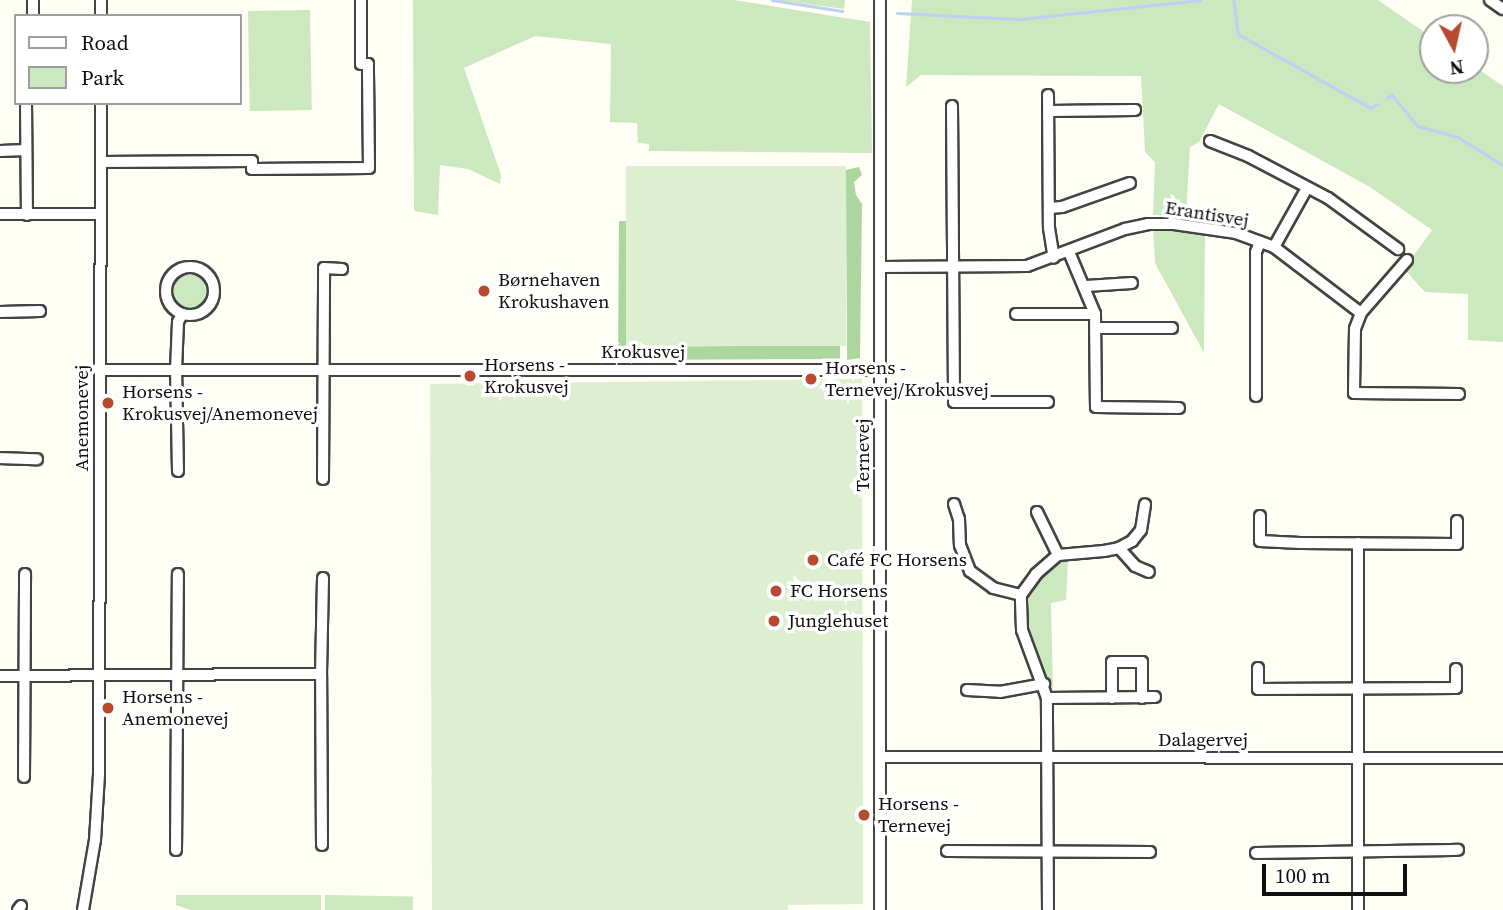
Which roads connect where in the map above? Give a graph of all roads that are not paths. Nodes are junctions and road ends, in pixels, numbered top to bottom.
1 (361, 0) edge
2 (880, 0) edge
3 (1490, 0) edge
4 (1503, 9) edge
5 (1048, 95) dead end
6 (26, 105) edge
7 (101, 105) edge
8 (952, 106) dead end
9 (1135, 110) dead end
10 (1049, 111) junction
11 (1210, 141) dead end
12 (0, 150) edge
13 (26, 150) junction
14 (101, 162) junction
15 (1130, 183) dead end
16 (1307, 188) junction
17 (1049, 208) junction
18 (0, 214) edge
19 (27, 215) junction
20 (101, 215) junction
21 (1260, 242) junction
22 (1274, 247) junction
23 (1398, 249) dead end
24 (1069, 252) junction
25 (1054, 258) junction
26 (1407, 260) dead end
27 (954, 266) junction
28 (881, 267) junction
29 (342, 269) dead end
30 (1132, 283) dead end
31 (1086, 286) junction
32 (40, 311) dead end
33 (0, 312) edge
34 (1361, 313) junction
35 (182, 314) junction
36 (1016, 314) dead end
37 (1095, 314) junction
38 (1096, 328) junction
39 (1172, 328) dead end
40 (100, 370) junction
41 (176, 370) junction
42 (321, 370) junction
43 (880, 370) junction
44 (1459, 394) dead end
45 (1256, 396) dead end
46 (1048, 402) dead end
47 (1179, 408) dead end
48 (0, 458) edge
49 (37, 458) dead end
50 (178, 471) dead end
51 (323, 479) dead end
52 (1145, 503) dead end
53 (954, 504) dead end
54 (1037, 512) dead end
55 (1260, 516) dead end
56 (1457, 522) dead end
57 (1357, 543) junction
58 (1119, 548) junction
59 (1058, 555) junction
60 (1149, 572) dead end
61 (25, 574) dead end
62 (178, 574) dead end
63 (323, 578) dead end
64 (1021, 595) junction
65 (1258, 668) dead end
66 (1456, 669) dead end
67 (177, 674) junction
68 (321, 674) junction
69 (100, 675) junction
70 (0, 676) edge
71 (25, 676) junction
72 (1044, 684) junction
73 (1358, 688) junction
74 (967, 690) dead end
75 (1155, 697) dead end
76 (1048, 698) junction
77 (1112, 698) junction
78 (1142, 698) junction
79 (880, 757) junction
80 (1047, 758) junction
81 (1358, 758) junction
82 (1503, 758) edge
83 (24, 777) dead end
84 (322, 845) dead end
85 (176, 850) dead end
86 (1458, 850) dead end
87 (947, 852) dead end
88 (1048, 852) junction
89 (1150, 852) dead end
90 (1358, 852) junction
91 (1256, 853) dead end
92 (83, 910) edge
93 (880, 910) edge
94 (1048, 910) edge
95 (1358, 910) edge

1 - 14 street
2 - 28 street, Ternevej
3 - 4 street
5 - 10 street
6 - 13 street
7 - 14 street, Anemonevej
8 - 27 street
9 - 10 street
10 - 17 street
11 - 16 street
12 - 13 street
13 - 19 street
14 - 20 street, Anemonevej
15 - 17 street
16 - 22 street
16 - 23 street
17 - 25 street
18 - 19 street
19 - 20 street
20 - 40 street, Anemonevej
21 - 22 street, Erantisvej
21 - 24 street, Erantisvej
21 - 45 street, Erantisvej
22 - 34 street, Erantisvej
24 - 25 street, Erantisvej
24 - 31 street
25 - 27 street, Erantisvej
26 - 34 street
27 - 28 street, Erantisvej
27 - 46 street
28 - 43 street, Ternevej
29 - 42 street
30 - 31 street
31 - 37 street
32 - 33 street
34 - 44 street
35 - 35 street
35 - 41 street
36 - 37 street
37 - 38 street
38 - 39 street
38 - 47 street
40 - 41 street, Krokusvej
40 - 69 street, Anemonevej
41 - 42 street, Krokusvej
41 - 50 street
42 - 43 street, Krokusvej
42 - 51 street
43 - 79 street, Ternevej
48 - 49 street
52 - 58 street
53 - 64 street
54 - 59 street
55 - 57 street
56 - 57 street
57 - 73 street
58 - 59 street
58 - 60 street
59 - 64 street
61 - 71 street
62 - 67 street
63 - 68 street
64 - 72 street
65 - 73 street
66 - 73 street
67 - 68 street
67 - 69 street
67 - 85 street
68 - 84 street
69 - 71 street
69 - 92 street, Anemonevej
70 - 71 street
71 - 83 street
72 - 74 street
72 - 76 street
73 - 81 street
75 - 78 street
76 - 77 street
76 - 80 street
77 - 78 street
77 - 78 street
79 - 80 street, Dalagervej
79 - 93 street, Ternevej
80 - 81 street, Dalagervej
80 - 88 street
81 - 82 street, Dalagervej
81 - 90 street
86 - 90 street
87 - 88 street
88 - 89 street
88 - 94 street
90 - 91 street
90 - 95 street

